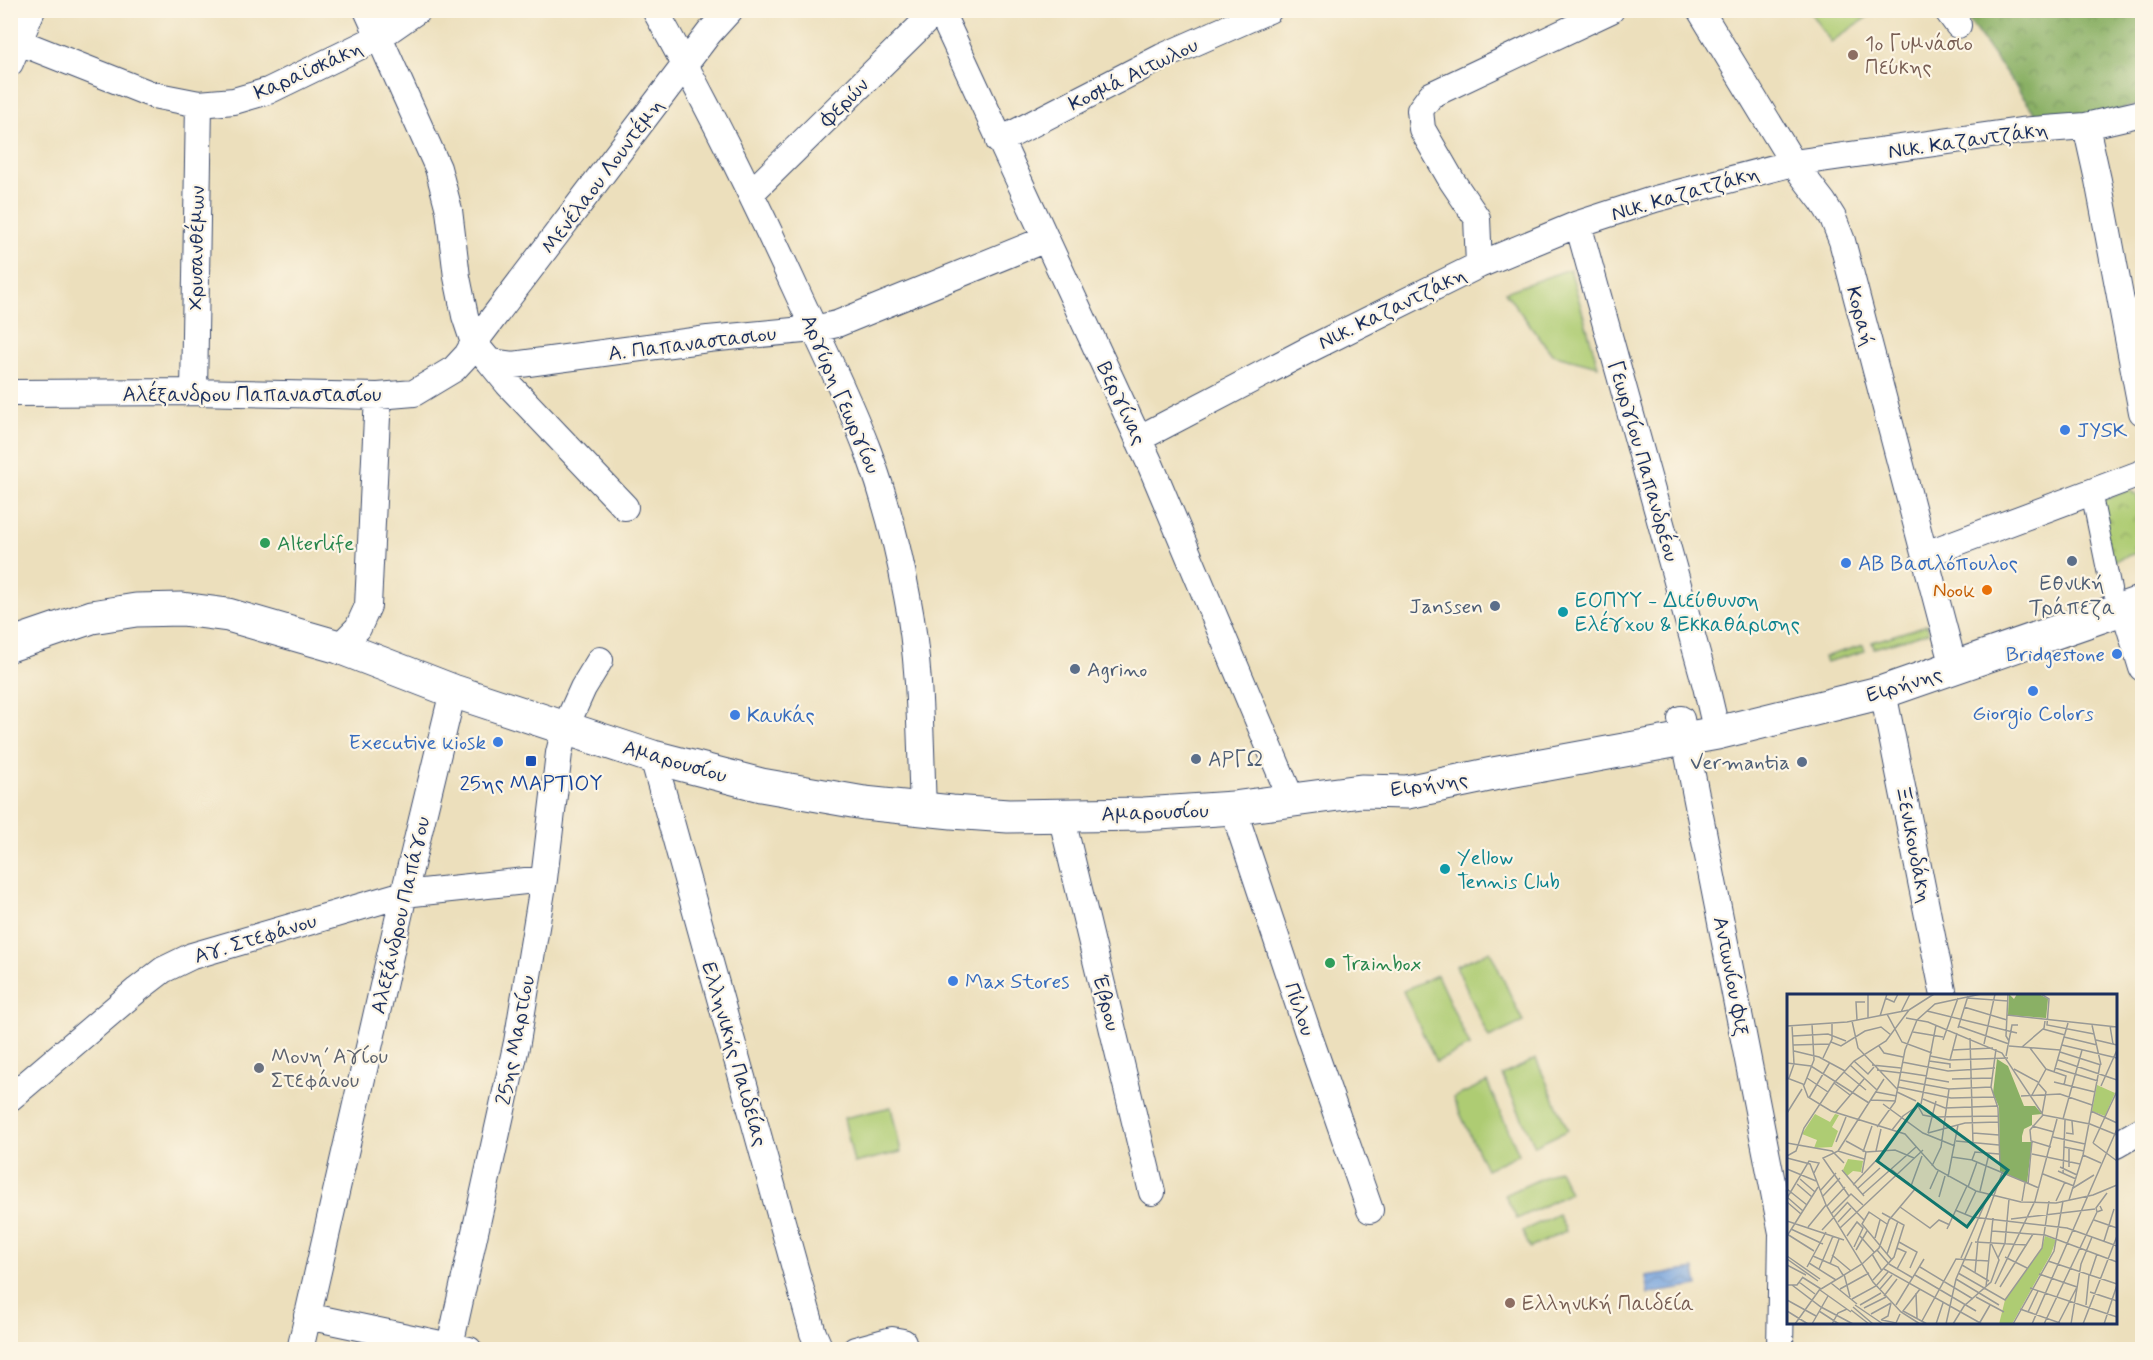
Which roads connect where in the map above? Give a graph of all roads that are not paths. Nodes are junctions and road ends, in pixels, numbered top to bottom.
1 (32, 10) edge
2 (367, 10) edge
3 (418, 10) edge
4 (655, 10) edge
5 (730, 10) edge
6 (938, 10) edge
7 (1269, 10) edge
8 (1611, 10) edge
9 (1700, 10) edge
10 (379, 37) junction
11 (15, 53) edge
12 (686, 66) junction
13 (199, 104) junction
14 (2142, 113) edge
15 (2086, 126) junction
16 (999, 141) junction
17 (1793, 163) junction
18 (751, 193) junction
19 (1578, 224) junction
20 (1046, 239) junction
21 (1479, 265) junction
22 (814, 329) junction
23 (482, 352) junction
24 (194, 392) junction
25 (10, 393) edge
26 (378, 396) junction
27 (2142, 412) edge
28 (1138, 439) junction
29 (2142, 473) edge
30 (2091, 492) junction
31 (625, 507) dead end
32 (1926, 554) junction
33 (2142, 578) edge
34 (2126, 600) edge
35 (10, 645) edge
36 (339, 647) junction
37 (1950, 652) junction
38 (600, 660) dead end
39 (2142, 668) edge
40 (453, 691) junction
41 (1884, 692) junction
42 (1715, 723) junction
43 (565, 728) junction
44 (1683, 729) junction
45 (653, 757) junction
46 (1361, 791) joint
47 (1292, 801) junction
48 (923, 808) junction
49 (1233, 808) junction
50 (1061, 815) junction
51 (544, 879) junction
52 (404, 894) junction
53 (1944, 994) edge
54 (10, 1098) edge
55 (2142, 1130) edge
56 (2117, 1144) edge
57 (1152, 1192) dead end
58 (1370, 1210) dead end
59 (1785, 1233) edge
60 (307, 1316) junction
61 (904, 1346) edge
62 (456, 1348) edge
63 (821, 1349) edge
64 (300, 1350) edge
65 (855, 1350) edge
66 (1780, 1350) edge

1 - 11 street
2 - 10 street
3 - 10 street, Καραϊσκάκη
4 - 12 street, Αργύρη Γεωργίου
5 - 12 street, Μενέλαου Λουντέμη
6 - 16 street, Βεργίνας
6 - 18 street, Φερών
7 - 16 street, Κοσμά Αιτωλου
8 - 21 street, Νικ. Καζαντζάκη
9 - 17 street, Κοραή
10 - 13 street, Καραϊσκάκη
10 - 23 street
11 - 13 street, Καραϊσκάκη
12 - 18 street, Αργύρη Γεωργίου
12 - 23 street, Μενέλαου Λουντέμη
13 - 24 street, Χρυσανθέμων
14 - 15 street, Νικ. Καζαντζάκη
15 - 17 street, Νικ. Καζαντζάκη
15 - 27 street
16 - 20 street, Βεργίνας
17 - 19 street, Νικ. Καζατζάκη
17 - 32 street, Κοραή
18 - 22 street, Αργύρη Γεωργίου
19 - 21 street, Νικ. Καζατζάκη
19 - 42 street, Γεωργίου Παπανδρέου
20 - 22 street, Α. Παπαναστασιου
20 - 28 street, Βεργίνας
21 - 28 street, Νικ. Καζαντζάκη
22 - 23 street, Α. Παπαναστασιου
22 - 48 street, Αργύρη Γεωργίου
23 - 26 street, Αλέξανδρου Παπαναστασίου
23 - 31 street
24 - 25 street, Αλέξανδρου Παπαναστασίου
24 - 26 street, Αλέξανδρου Παπαναστασίου
26 - 36 street
28 - 47 street, Βεργίνας
29 - 30 street
30 - 32 street
30 - 34 street
32 - 37 street, Κοραή
33 - 34 main road, Ειρήνης
34 - 37 main road, Ειρήνης
34 - 39 street
34 - 41 main road, Ειρήνης
35 - 36 main road, Αμαρουσίου
36 - 40 main road, Αμαρουσίου
37 - 42 main road, Ειρήνης
38 - 43 street, 25ης Μαρτίου
40 - 43 main road, Αμαρουσίου
40 - 52 street, Αλεξάνδρου Παπάγου
41 - 42 main road, Ειρήνης
41 - 53 street, Ξενικουδάκη
42 - 44 main road, Ειρήνης
43 - 45 main road, Αμαρουσίου
43 - 51 street, 25ης Μαρτίου
44 - 46 main road, Ειρήνης
44 - 59 street, Αντωνίου Φιξ
45 - 48 main road, Αμαρουσίου
45 - 63 street, Ελληνικής Παιδείας
46 - 47 main road, Αμαρουσίου
47 - 49 main road, Αμαρουσίου
48 - 50 main road, Αμαρουσίου
49 - 50 main road, Αμαρουσίου
49 - 58 street, Πύλου
50 - 57 street, Έβρου
51 - 52 street, Αγ. Στεφάνου
51 - 62 street, 25ης Μαρτίου
52 - 54 street, Αγ. Στεφάνου
52 - 60 street, Αλεξάνδρου Παπάγου
55 - 56 street
59 - 66 street, Αντωνίου Φιξ
60 - 62 street
60 - 64 street, Αλεξάνδρου Παπάγου
61 - 65 street

